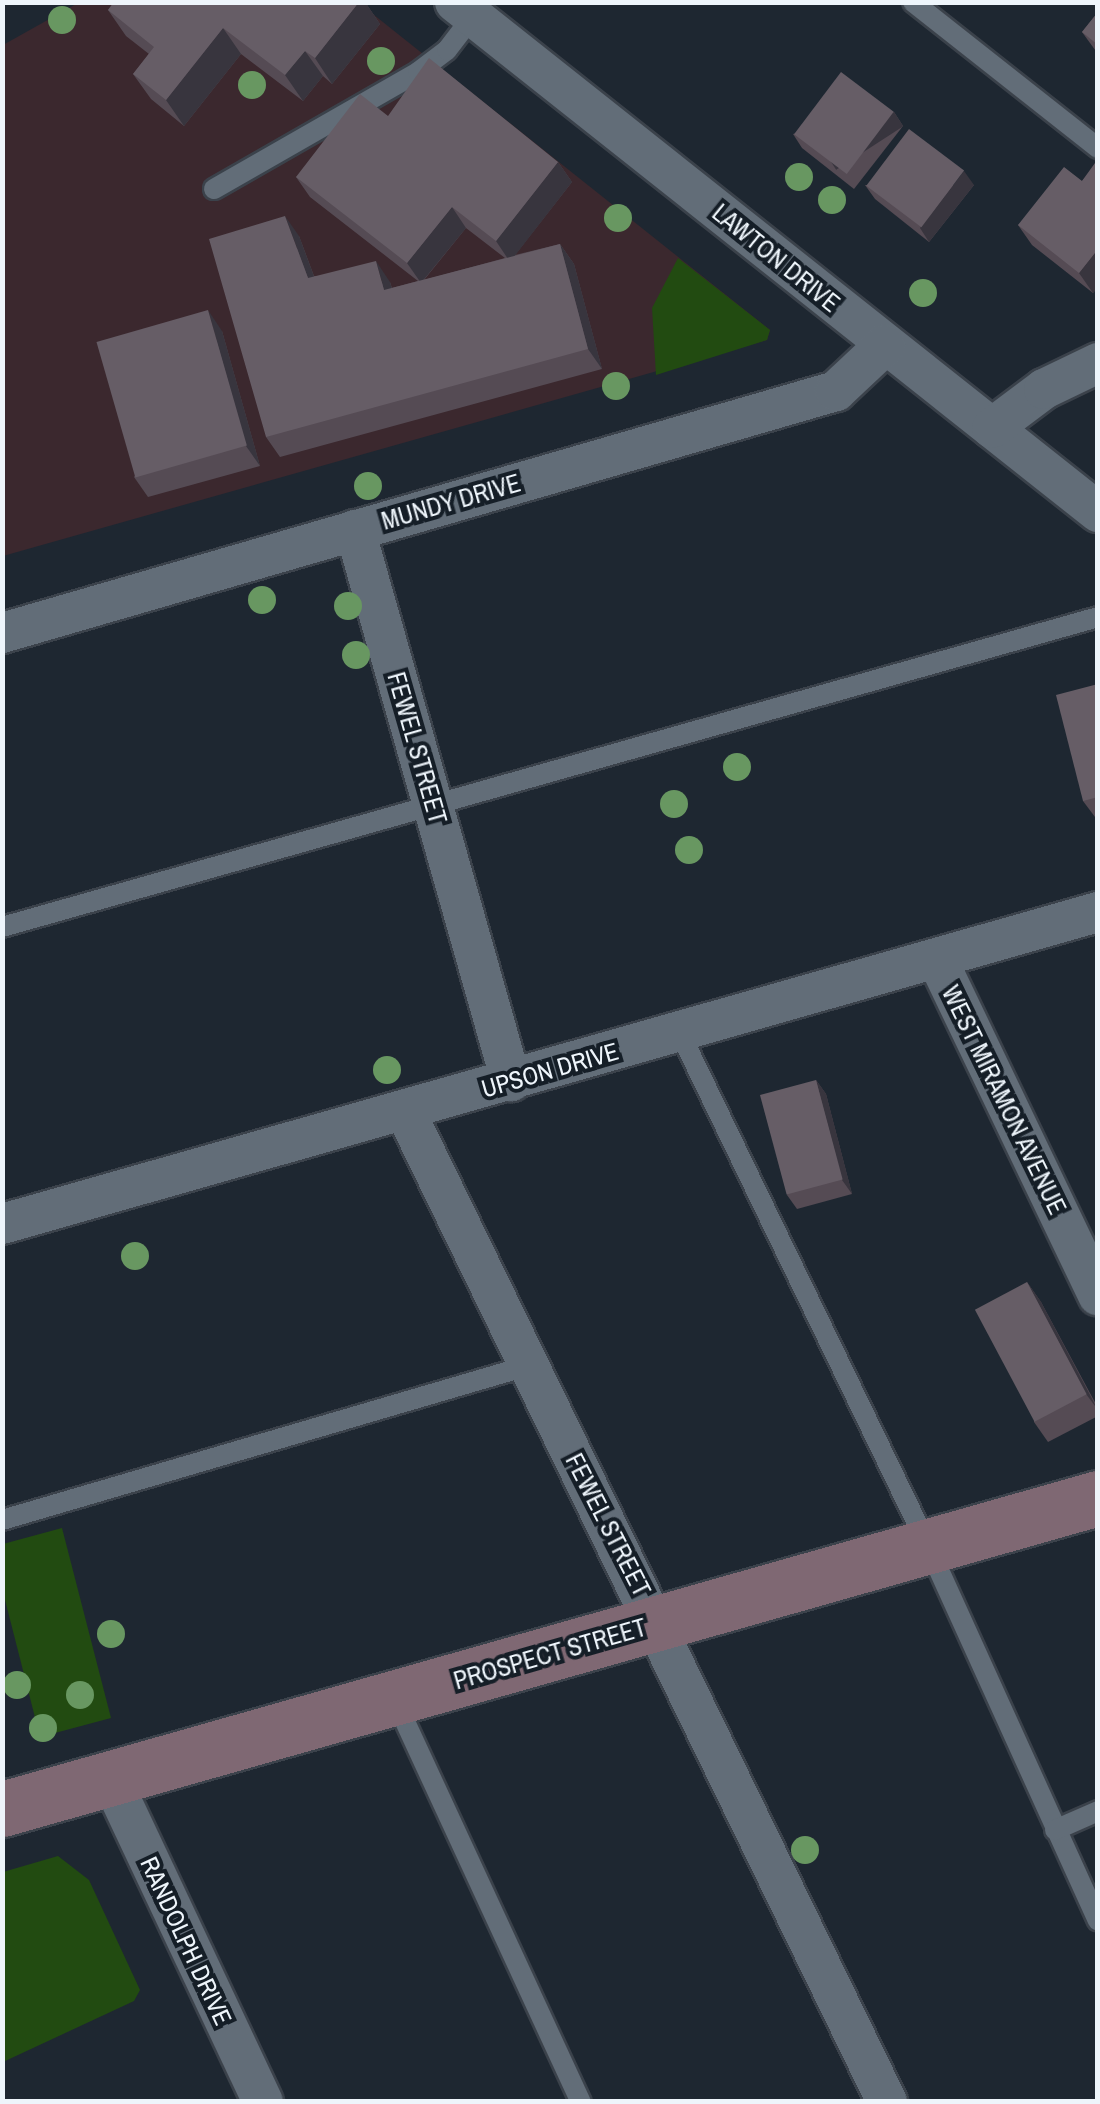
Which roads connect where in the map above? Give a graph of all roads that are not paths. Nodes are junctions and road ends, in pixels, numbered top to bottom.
1 (913, 2) edge
2 (464, 9) edge
3 (1098, 148) edge
4 (214, 189) dead end
5 (885, 345) junction
6 (1098, 362) edge
7 (992, 428) junction
8 (1098, 512) edge
9 (355, 530) junction
10 (1098, 617) edge
11 (2, 634) edge
12 (432, 804) junction
13 (1098, 912) edge
14 (2, 927) edge
15 (937, 959) junction
16 (680, 1033) junction
17 (510, 1081) junction
18 (405, 1111) junction
19 (2, 1224) edge
20 (1098, 1295) edge
21 (527, 1366) junction
22 (1098, 1498) edge
23 (2, 1520) edge
24 (928, 1546) junction
25 (658, 1624) junction
26 (394, 1698) junction
27 (112, 1779) junction
28 (2, 1808) edge
29 (1098, 1811) edge
30 (1055, 1830) junction
31 (1098, 1920) edge
32 (263, 2102) edge
33 (581, 2102) edge
34 (887, 2102) edge

1 - 3 lane
2 - 4 lane
2 - 5 street, LAWTON DRIVE
5 - 7 street, LAWTON DRIVE
5 - 9 street, MUNDY DRIVE
6 - 7 street
7 - 8 street, LAWTON DRIVE
9 - 11 street, MUNDY DRIVE
9 - 12 street, FEWEL STREET
10 - 12 lane
12 - 14 lane
12 - 17 street, FEWEL STREET
13 - 15 street, UPSON DRIVE
15 - 16 street, UPSON DRIVE
15 - 20 street, WEST MIRAMON AVENUE
16 - 17 street, UPSON DRIVE
16 - 24 lane
17 - 18 street, UPSON DRIVE
18 - 19 street, UPSON DRIVE
18 - 21 street, FEWEL STREET
21 - 23 lane
21 - 25 street, FEWEL STREET
22 - 24 street, PROSPECT STREET
24 - 25 street, PROSPECT STREET
24 - 30 lane
25 - 26 street, PROSPECT STREET
25 - 34 street, FEWEL STREET
26 - 27 street, PROSPECT STREET
26 - 33 lane
27 - 28 street, PROSPECT STREET
27 - 32 street, RANDOLPH DRIVE
29 - 30 lane
30 - 31 lane

